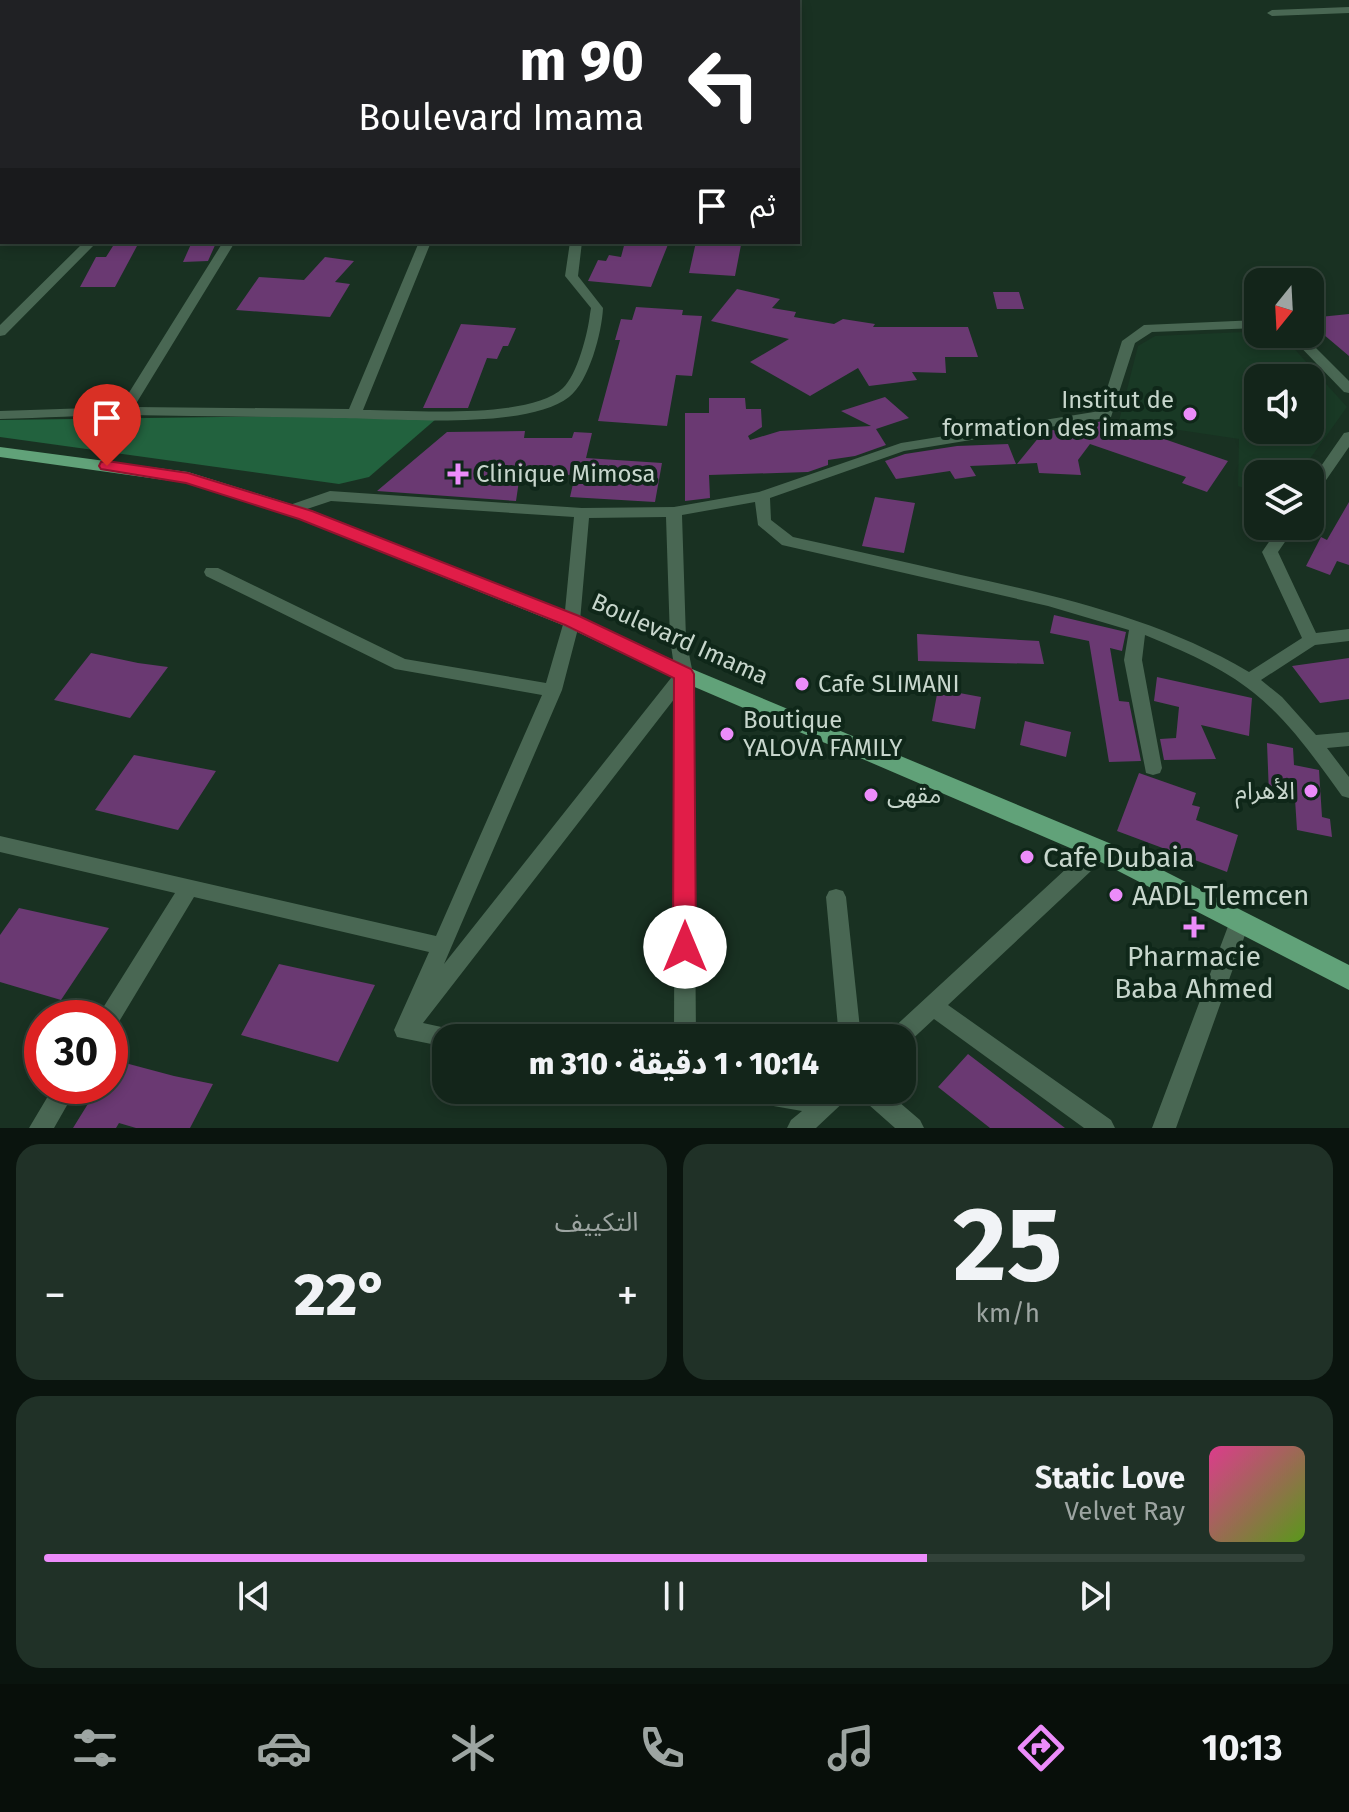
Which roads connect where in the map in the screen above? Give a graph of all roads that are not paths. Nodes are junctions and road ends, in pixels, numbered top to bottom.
1 (1309, 0) edge
2 (1349, 10) edge
3 (1321, 11) junction
4 (1272, 13) dead end
5 (89, 244) edge
6 (228, 244) edge
7 (424, 244) edge
8 (576, 244) edge
9 (1244, 325) edge
10 (0, 332) edge
11 (1309, 348) edge
12 (1349, 389) edge
13 (124, 411) junction
14 (355, 412) junction
15 (0, 415) edge
16 (1349, 436) edge
17 (0, 452) edge
18 (1324, 473) edge
19 (762, 496) junction
20 (289, 510) junction
21 (674, 512) junction
22 (582, 513) junction
23 (1278, 540) edge
24 (212, 572) dead end
25 (572, 621) junction
26 (1138, 625) junction
27 (1349, 635) edge
28 (1311, 640) junction
29 (684, 674) junction
30 (1249, 680) junction
31 (553, 690) junction
32 (1349, 739) edge
33 (1314, 742) junction
34 (1153, 768) dead end
35 (1349, 791) edge
36 (0, 844) edge
37 (1100, 850) junction
38 (189, 888) junction
39 (836, 897) dead end
40 (1240, 921) junction
41 (442, 946) junction
42 (1310, 958) junction
43 (1349, 969) edge
44 (1349, 978) edge
45 (120, 1000) edge
46 (933, 1006) junction
47 (685, 1024) edge
48 (849, 1024) edge
49 (913, 1024) edge
50 (405, 1030) junction
51 (432, 1035) edge
52 (56, 1104) edge
53 (825, 1104) edge
54 (884, 1104) edge
55 (41, 1128) edge
56 (799, 1128) edge
57 (912, 1128) edge
58 (1103, 1128) edge
59 (1164, 1128) edge

1 - 3 street
2 - 3 street
3 - 4 street
5 - 10 street
6 - 13 street
7 - 14 street
8 - 14 street
9 - 19 street
11 - 12 street
13 - 14 street
13 - 15 street
16 - 18 street
17 - 20 main road, Boulevard Imama
19 - 21 street
19 - 26 street
20 - 22 street
20 - 25 main road, Boulevard Imama
21 - 22 street
21 - 29 street
22 - 25 street
23 - 28 street
24 - 31 street
25 - 29 main road, Boulevard Imama
25 - 31 street
26 - 30 street
26 - 34 street
27 - 28 street
28 - 30 street
29 - 37 main road, Boulevard Imama
29 - 47 street
29 - 50 street
30 - 33 street
31 - 41 street
32 - 33 street
33 - 35 street
36 - 38 street
37 - 40 main road, Boulevard Imama
37 - 46 street
38 - 41 street
38 - 45 street
39 - 48 street
40 - 42 main road, Boulevard Imama
40 - 59 street
41 - 50 street
42 - 43 main road, Boulevard Imama
42 - 44 main road, Boulevard Imama
46 - 49 street
46 - 58 street
50 - 51 street
52 - 55 street
53 - 56 street
54 - 57 street

